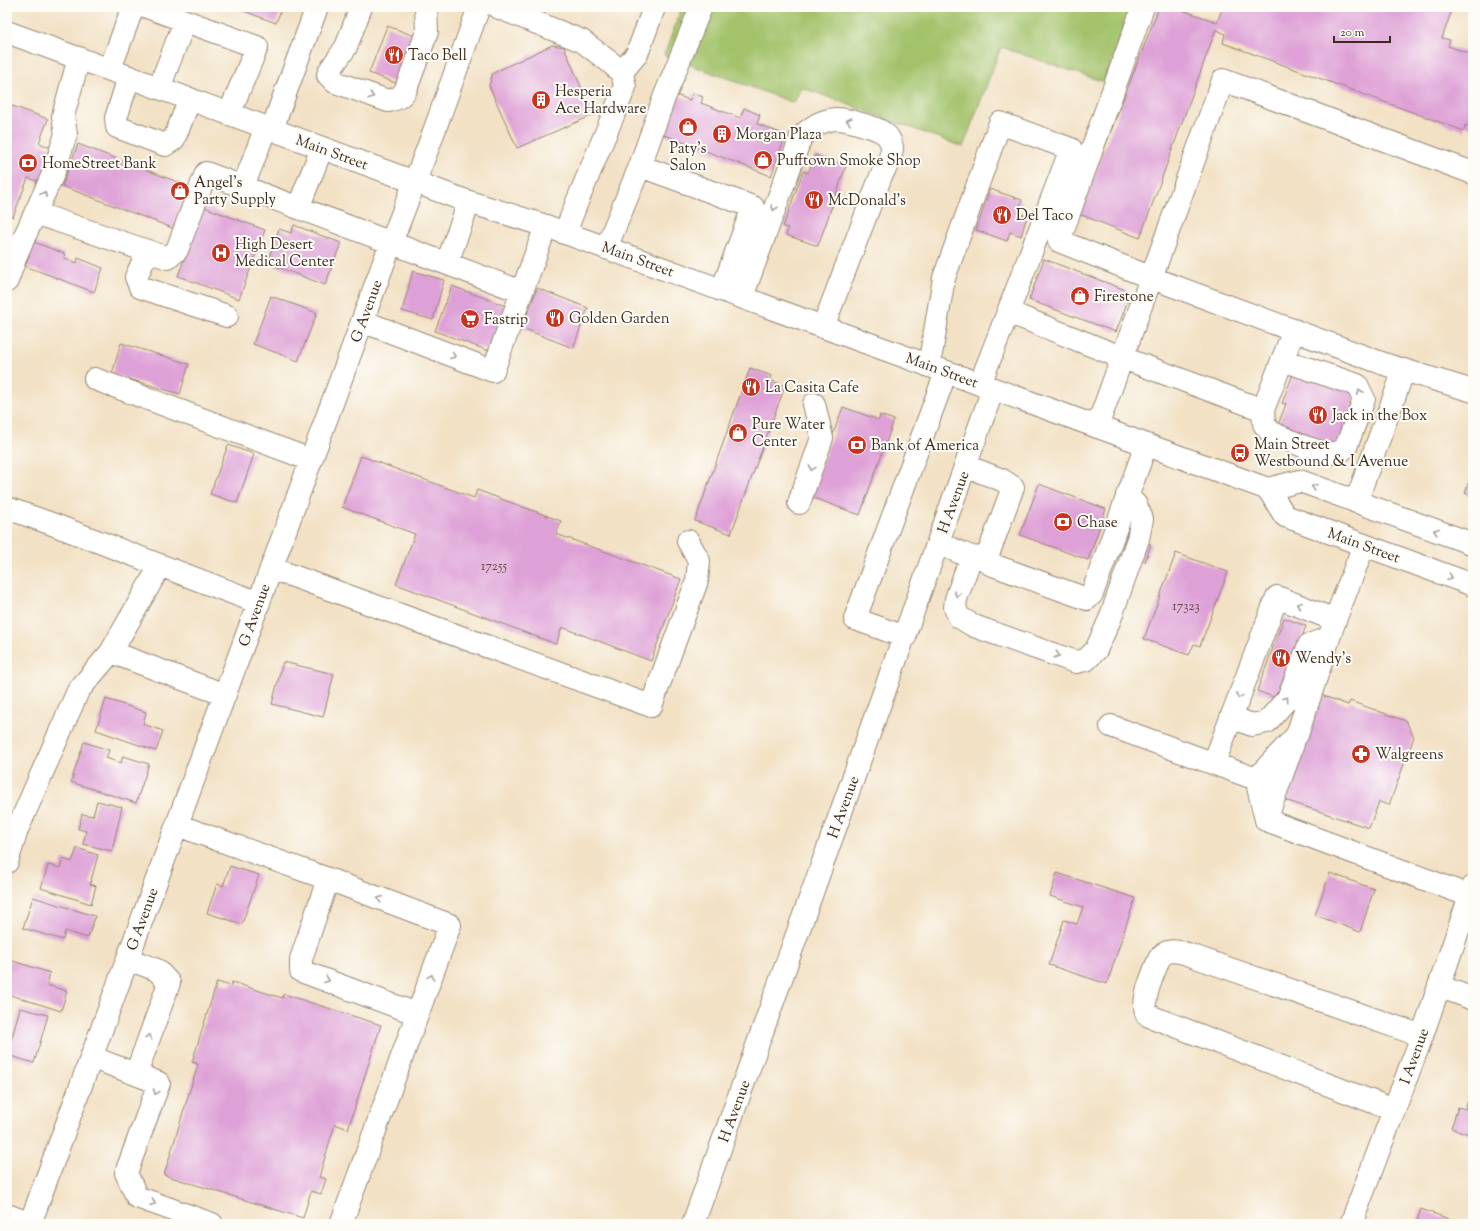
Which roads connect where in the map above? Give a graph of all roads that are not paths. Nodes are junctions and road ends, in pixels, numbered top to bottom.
1 (133, 7) edge
2 (147, 7) edge
3 (318, 7) edge
4 (361, 7) edge
5 (426, 7) edge
6 (479, 7) edge
7 (497, 7) edge
8 (702, 7) edge
9 (1143, 7) edge
10 (654, 8) edge
11 (185, 21) junction
12 (7, 32) edge
13 (79, 58) junction
14 (296, 65) junction
15 (119, 73) junction
16 (621, 73) junction
17 (332, 79) junction
18 (160, 88) junction
19 (190, 99) junction
20 (229, 114) junction
21 (269, 128) junction
22 (322, 148) junction
23 (640, 166) junction
24 (1473, 173) edge
25 (414, 182) junction
26 (243, 187) junction
27 (469, 202) junction
28 (298, 208) junction
29 (35, 213) junction
30 (556, 230) junction
31 (391, 242) junction
32 (606, 248) junction
33 (148, 251) junction
34 (447, 264) junction
35 (1152, 278) junction
36 (7, 281) edge
37 (522, 292) junction
38 (732, 294) junction
39 (1008, 312) junction
40 (227, 316) dead end
41 (362, 321) junction
42 (823, 327) junction
43 (1294, 330) junction
44 (1123, 358) junction
45 (1282, 360) junction
46 (937, 369) junction
47 (1404, 370) junction
48 (94, 379) dead end
49 (987, 387) junction
50 (1473, 391) edge
51 (814, 404) dead end
52 (1263, 410) junction
53 (1097, 427) junction
54 (1146, 445) junction
55 (311, 460) junction
56 (966, 466) junction
57 (1268, 489) junction
58 (1127, 495) junction
59 (1356, 502) junction
60 (798, 503) dead end
61 (7, 508) edge
62 (688, 541) dead end
63 (938, 543) junction
64 (1473, 544) edge
65 (1364, 545) junction
66 (977, 558) junction
67 (160, 566) junction
68 (271, 568) junction
69 (1473, 585) edge
70 (259, 603) junction
71 (1332, 629) junction
72 (904, 637) junction
73 (111, 652) junction
74 (225, 695) junction
75 (1231, 717) junction
76 (1111, 726) dead end
77 (1297, 735) junction
78 (1214, 763) junction
79 (1256, 779) junction
80 (1266, 820) junction
81 (177, 825) junction
82 (7, 862) edge
83 (333, 881) junction
84 (1471, 891) edge
85 (128, 959) junction
86 (1439, 986) junction
87 (1473, 999) edge
88 (417, 1014) junction
89 (1422, 1036) junction
90 (91, 1058) junction
91 (136, 1074) junction
92 (1394, 1110) junction
93 (7, 1215) edge
94 (30, 1224) edge
95 (212, 1224) edge
96 (341, 1224) edge
97 (693, 1224) edge
98 (1352, 1224) edge

1 - 15 street
2 - 11 street
3 - 14 street
4 - 17 street
17 -> 5 street
6 - 25 street, G Avenue
7 - 16 street
8 - 23 street
9 - 35 street
10 - 16 street
11 - 18 street
11 - 20 street
12 - 13 street, Main Street
13 - 15 street, Main Street
29 -> 13 street
14 - 17 street
14 - 21 street
15 - 18 street, Main Street
15 - 19 street
16 - 30 street
18 - 19 street, Main Street
19 - 20 street, Main Street
20 - 21 street, Main Street
21 - 22 street, Main Street
21 - 26 street
22 - 25 street, Main Street
22 - 28 street
23 - 32 street
23 - 38 street
24 - 35 street
25 - 27 street, Main Street
25 - 31 street, G Avenue
26 - 28 street
26 - 33 street
27 - 30 street, Main Street
27 - 34 street
28 - 31 street
29 - 33 street
29 - 36 street
30 - 32 street, Main Street
30 - 37 street
31 - 34 street
31 - 41 street, G Avenue
32 - 38 street, Main Street
33 - 40 street
34 - 37 street
35 - 43 street
35 - 44 street
41 -> 37 street
38 - 42 street, Main Street
42 -> 38 street
39 - 44 street
39 - 46 street, H Avenue
39 - 49 street, H Avenue
41 - 55 street, G Avenue
42 - 46 street, Main Street
43 - 45 street
43 - 47 street
44 - 52 street
44 - 53 street
45 - 52 street
52 -> 45 street
46 - 49 street, Main Street
46 - 72 street
47 - 50 street
47 - 59 street
48 - 55 street
49 - 53 street, Main Street
49 - 56 street, H Avenue
51 -> 60 street
53 - 54 street, Main Street
54 - 57 street, Main Street
54 - 58 street
55 - 68 street, G Avenue
56 - 63 street, H Avenue
56 - 66 street
59 -> 57 street
57 - 65 street, Main Street
58 - 66 street
66 -> 58 street
64 -> 59 street
61 - 67 street
62 - 68 street
63 - 66 street
63 - 72 street, H Avenue
65 -> 69 street, Main Street
65 - 71 street
67 - 70 street
67 - 73 street
68 - 70 street, G Avenue
70 - 74 street, G Avenue
75 -> 71 street
71 -> 75 street
71 - 77 street
72 - 97 street, H Avenue
73 - 74 street
73 - 82 street
74 - 81 street, G Avenue
75 - 78 street
76 - 78 street
77 - 79 street
77 - 80 street
78 - 79 street
79 - 80 street
80 - 84 street
81 - 83 street
81 - 85 street, G Avenue
88 -> 83 street
83 -> 88 street
84 - 86 street, I Avenue
85 - 90 street, G Avenue
91 -> 85 street
86 - 87 street
86 - 89 street, I Avenue
88 - 96 street
89 - 92 street, I Avenue
89 - 92 street
90 - 91 street
90 - 94 street, G Avenue
91 -> 95 street
92 - 98 street, I Avenue
93 - 94 street

